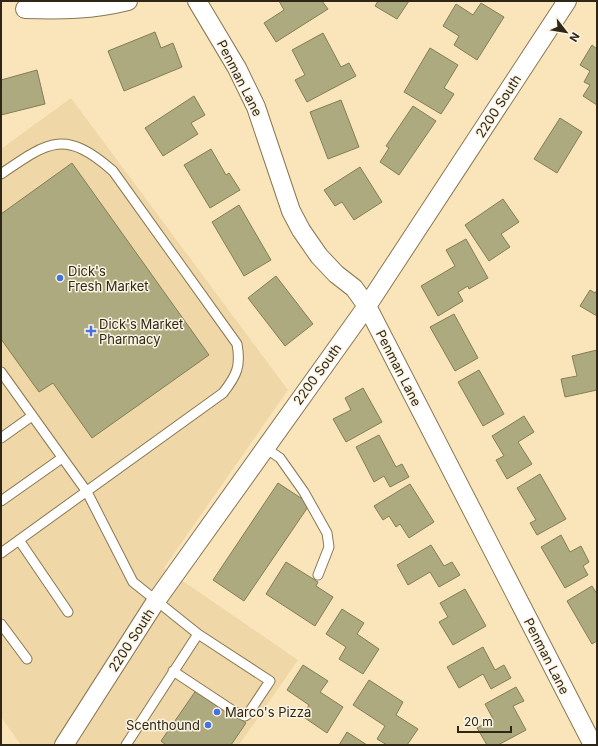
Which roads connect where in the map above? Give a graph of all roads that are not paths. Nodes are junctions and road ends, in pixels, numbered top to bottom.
1 (128, 1) edge
2 (197, 1) edge
3 (567, 1) edge
4 (25, 9) dead end
5 (1, 174) edge
6 (367, 306) junction
7 (1, 372) edge
8 (32, 416) junction
9 (1, 438) edge
10 (264, 447) junction
11 (62, 458) junction
12 (87, 492) junction
13 (1, 501) edge
14 (19, 540) junction
15 (1, 553) edge
16 (318, 575) dead end
17 (156, 601) junction
18 (68, 612) dead end
19 (1, 624) edge
20 (198, 634) junction
21 (27, 659) dead end
22 (173, 671) junction
23 (64, 745) edge
24 (126, 745) edge
25 (593, 745) edge

1 - 4 street
2 - 6 street, Penman Lane
3 - 6 street, 2200 South
5 - 12 lane
6 - 10 street, 2200 South
6 - 25 street, Penman Lane
7 - 8 lane
8 - 9 lane
8 - 11 lane
10 - 16 lane
10 - 17 street, 2200 South
11 - 12 lane
11 - 13 lane
12 - 14 lane
12 - 17 lane
14 - 15 lane
14 - 18 lane
17 - 20 lane
17 - 23 street, 2200 South
19 - 21 lane
20 - 22 lane
20 - 22 lane
22 - 24 lane

